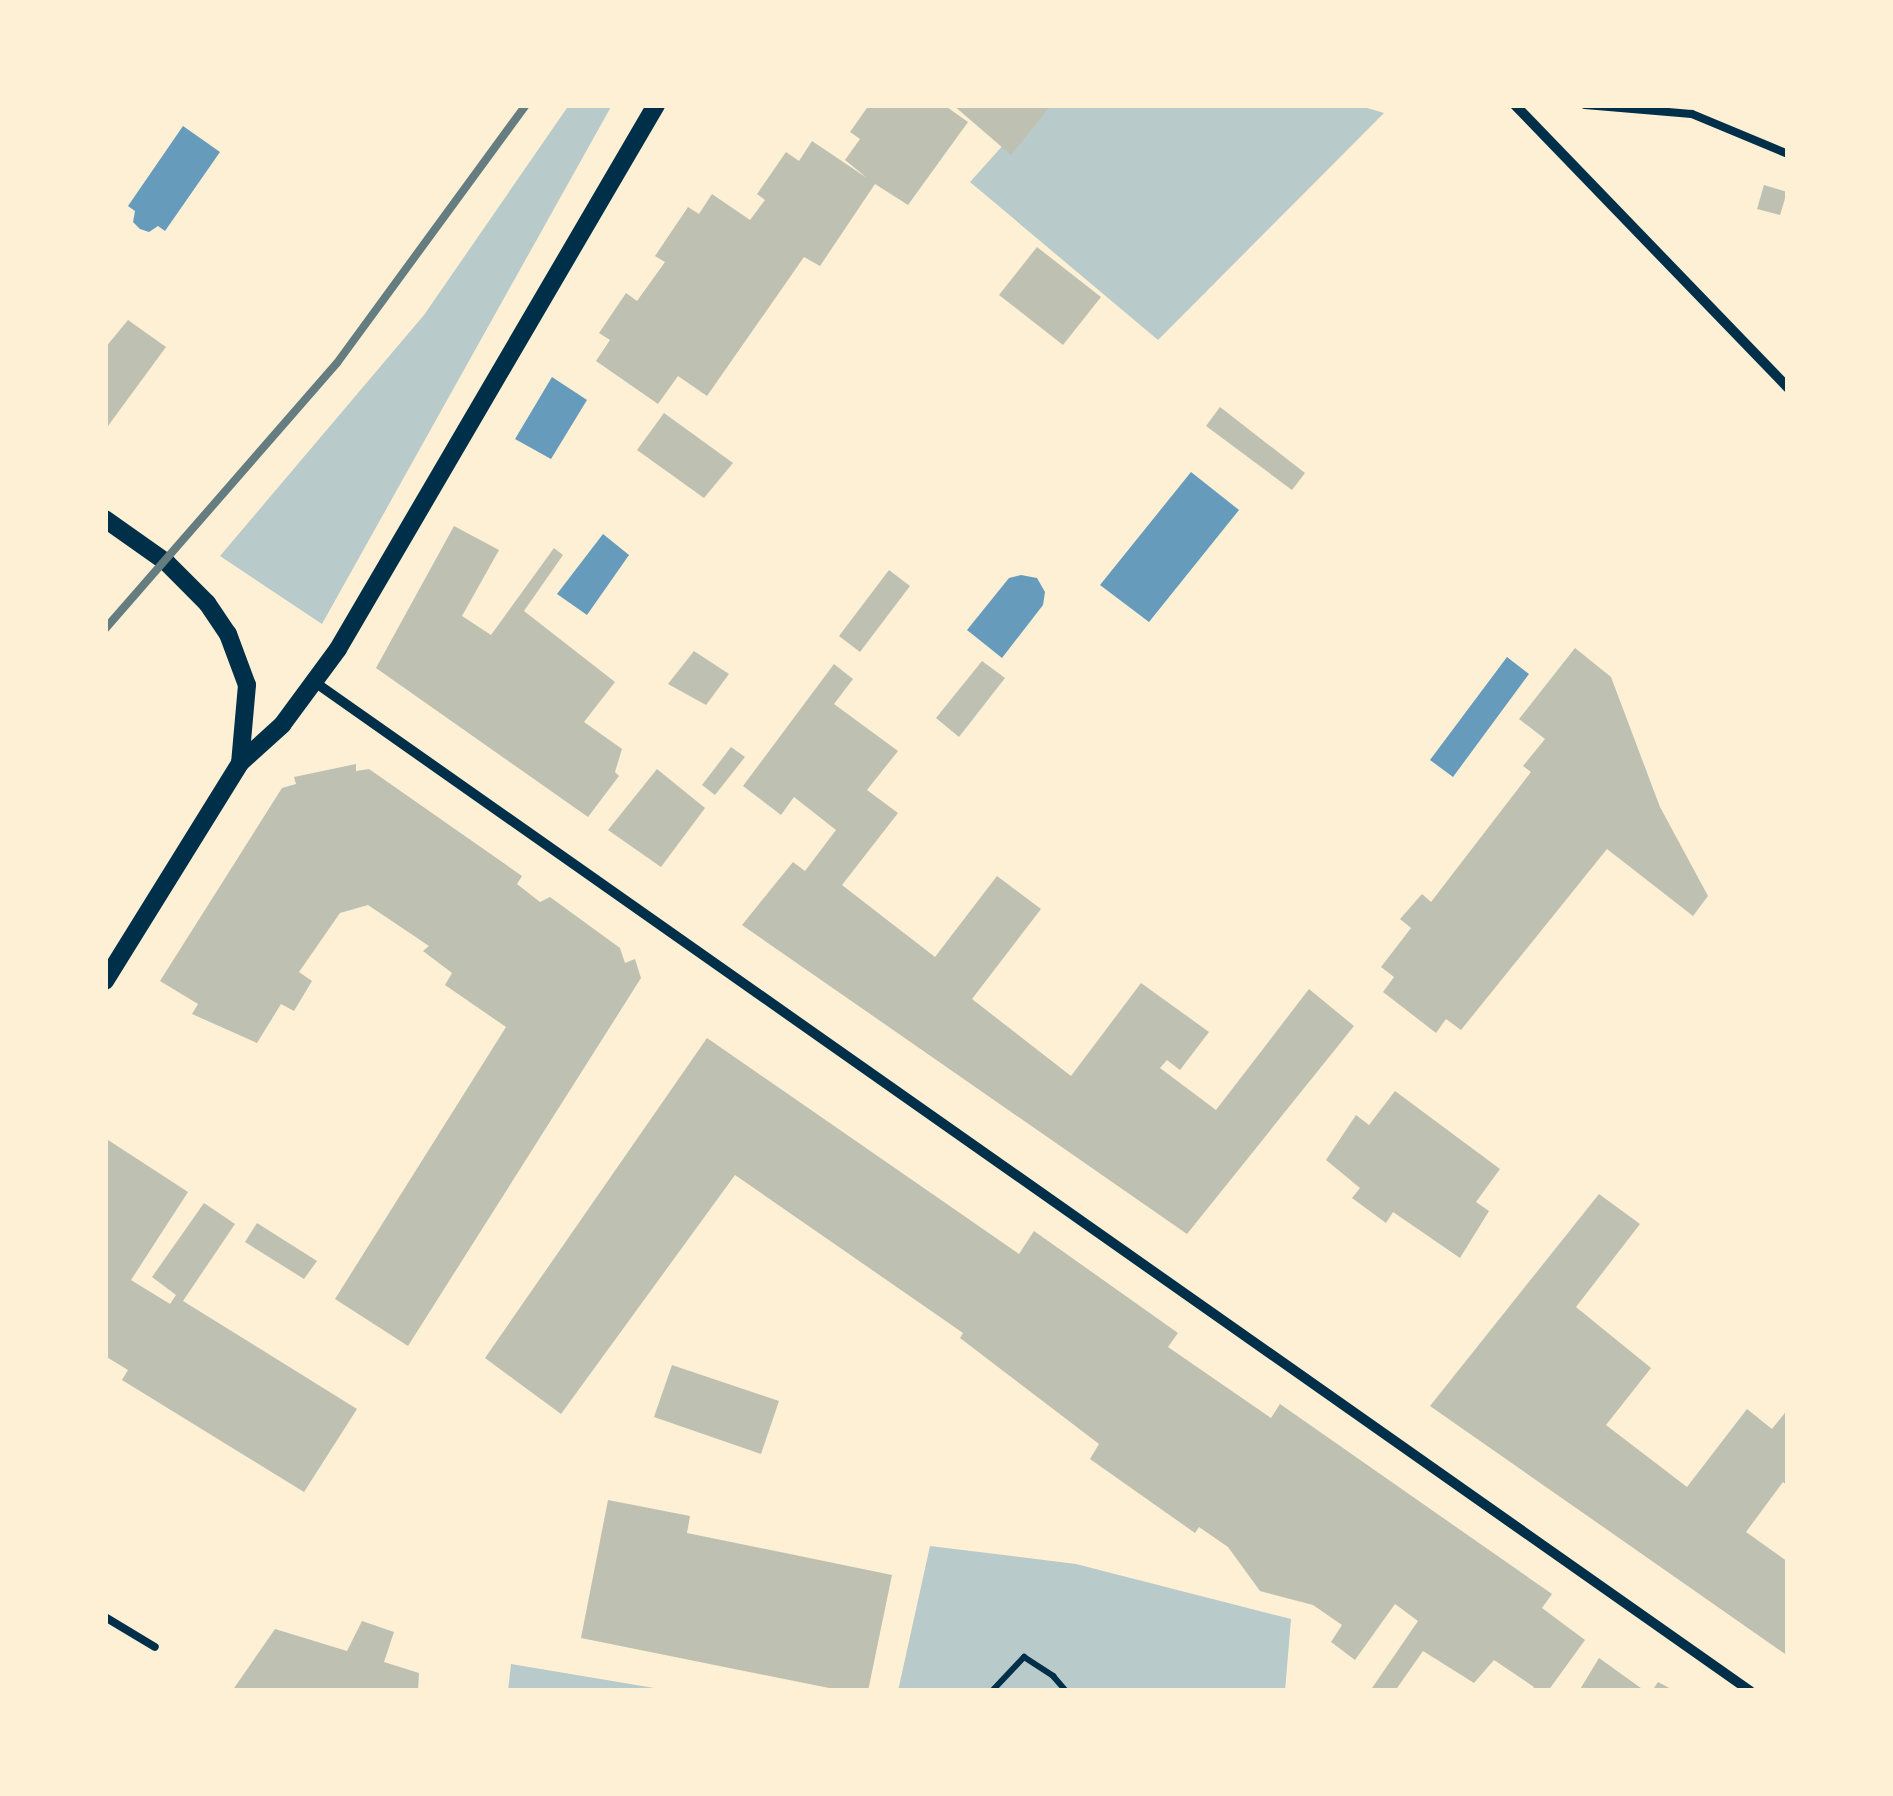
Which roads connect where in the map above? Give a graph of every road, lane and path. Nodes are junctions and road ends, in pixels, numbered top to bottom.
1 (656, 105) edge
2 (1515, 105) edge
3 (1585, 105) edge
4 (1788, 154) edge
5 (1788, 388) edge
6 (105, 520) edge
7 (316, 683) junction
8 (240, 763) junction
9 (105, 981) edge
10 (105, 1616) edge
11 (155, 1647) dead end
12 (992, 1691) edge
13 (1066, 1691) edge
14 (1750, 1691) edge

1 - 7 street
2 - 5 street
3 - 4 lane
6 - 8 street
7 - 8 street
7 - 14 street
8 - 9 street
10 - 11 lane
12 - 13 path

